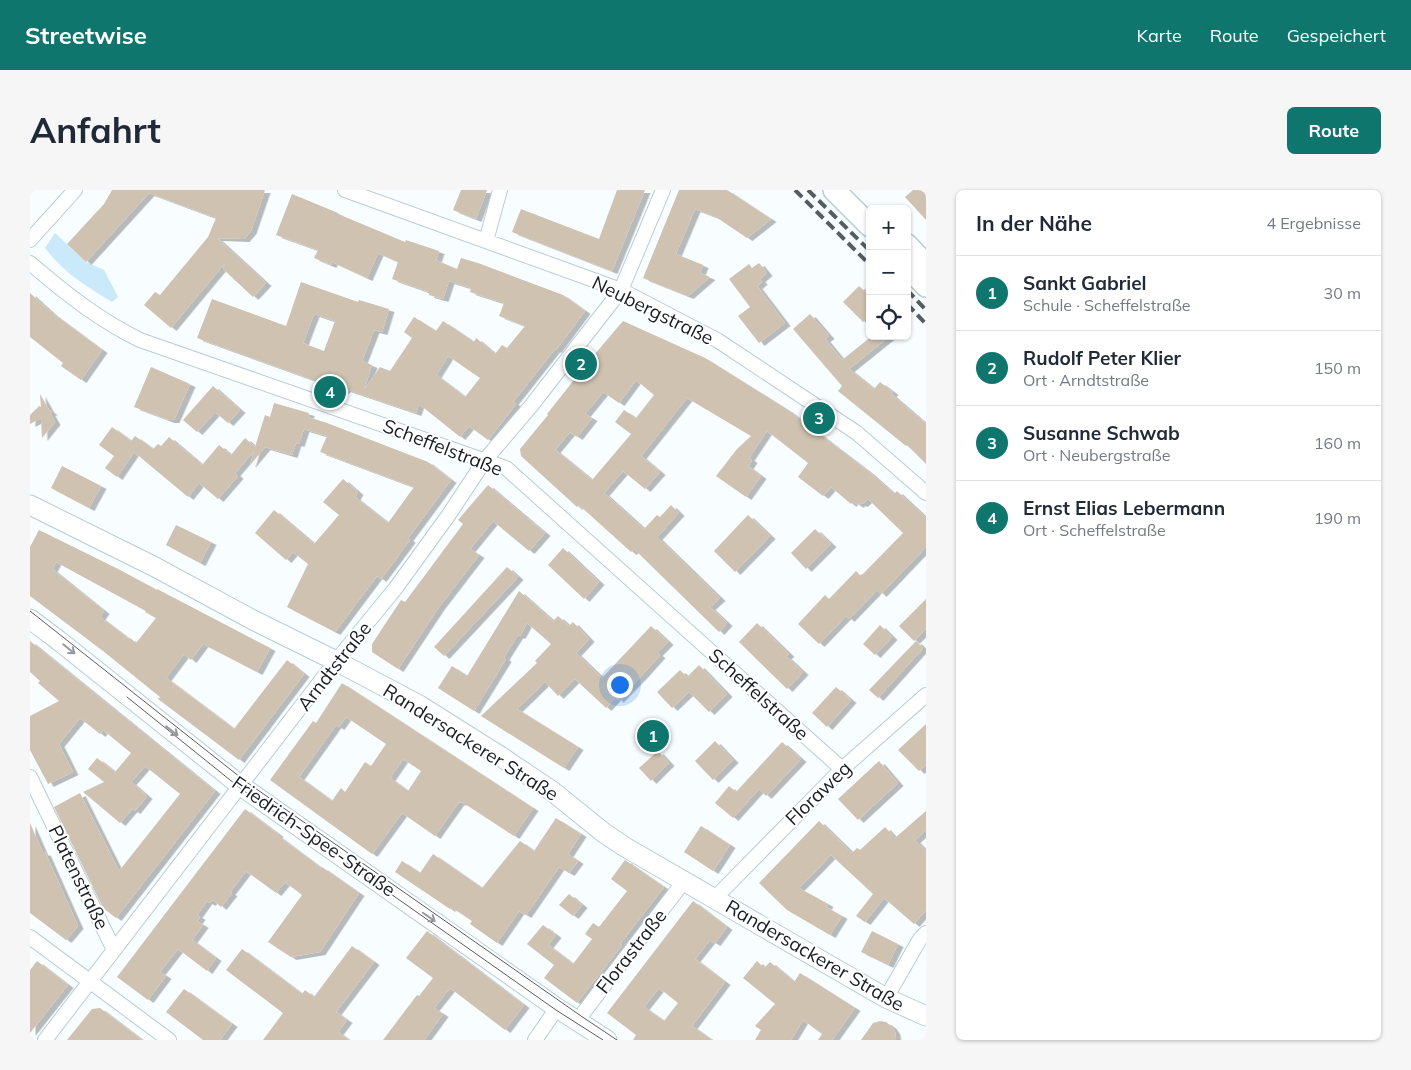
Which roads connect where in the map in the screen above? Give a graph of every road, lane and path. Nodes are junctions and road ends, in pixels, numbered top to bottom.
1 (74, 190) edge
2 (346, 190) edge
3 (500, 190) edge
4 (663, 190) edge
5 (834, 190) edge
6 (854, 190) edge
7 (868, 205) edge
8 (866, 222) edge
9 (30, 240) edge
10 (486, 241) junction
11 (911, 249) edge
12 (30, 263) edge
13 (926, 265) edge
14 (911, 270) edge
15 (926, 286) edge
16 (621, 290) junction
17 (485, 460) junction
18 (926, 493) edge
19 (30, 505) edge
20 (30, 619) edge
21 (336, 661) junction
22 (926, 695) edge
23 (842, 769) junction
24 (30, 777) edge
25 (242, 786) junction
26 (685, 880) junction
27 (715, 898) junction
28 (926, 933) edge
29 (30, 937) edge
30 (114, 950) junction
31 (90, 982) junction
32 (886, 998) junction
33 (557, 1008) junction
34 (926, 1016) edge
35 (577, 1021) junction
36 (45, 1040) edge
37 (169, 1040) edge
38 (535, 1040) edge
39 (607, 1040) edge

1 - 9 street
2 - 10 street, Neubergstraße
3 - 10 street
4 - 16 street, Arndtstraße
5 - 8 main road
6 - 7 main road
10 - 16 street, Neubergstraße
11 - 13 main road
12 - 17 street, Scheffelstraße
14 - 15 main road
16 - 17 street, Arndtstraße
16 - 18 street, Neubergstraße
17 - 21 street, Arndtstraße
17 - 23 street, Scheffelstraße
19 - 21 street, Randersackerer Straße
20 -> 25 street, Friedrich-Spee-Straße
21 - 25 street, Arndtstraße
21 - 26 street, Randersackerer Straße
22 - 23 street, Floraweg
23 - 27 street, Floraweg
24 - 30 street, Platenstraße
25 - 30 street, Arndtstraße
25 -> 33 street, Friedrich-Spee-Straße
26 - 27 street, Randersackerer Straße
26 - 35 street, Florastraße
27 - 32 street, Randersackerer Straße
28 - 32 street
29 - 31 street
30 - 31 street, Arndtstraße
31 - 36 street, Arndtstraße
31 - 37 street
32 - 34 street, Randersackerer Straße
33 - 35 street, Friedrich-Spee-Straße
33 - 38 street
35 - 39 street, Friedrich-Spee-Straße

